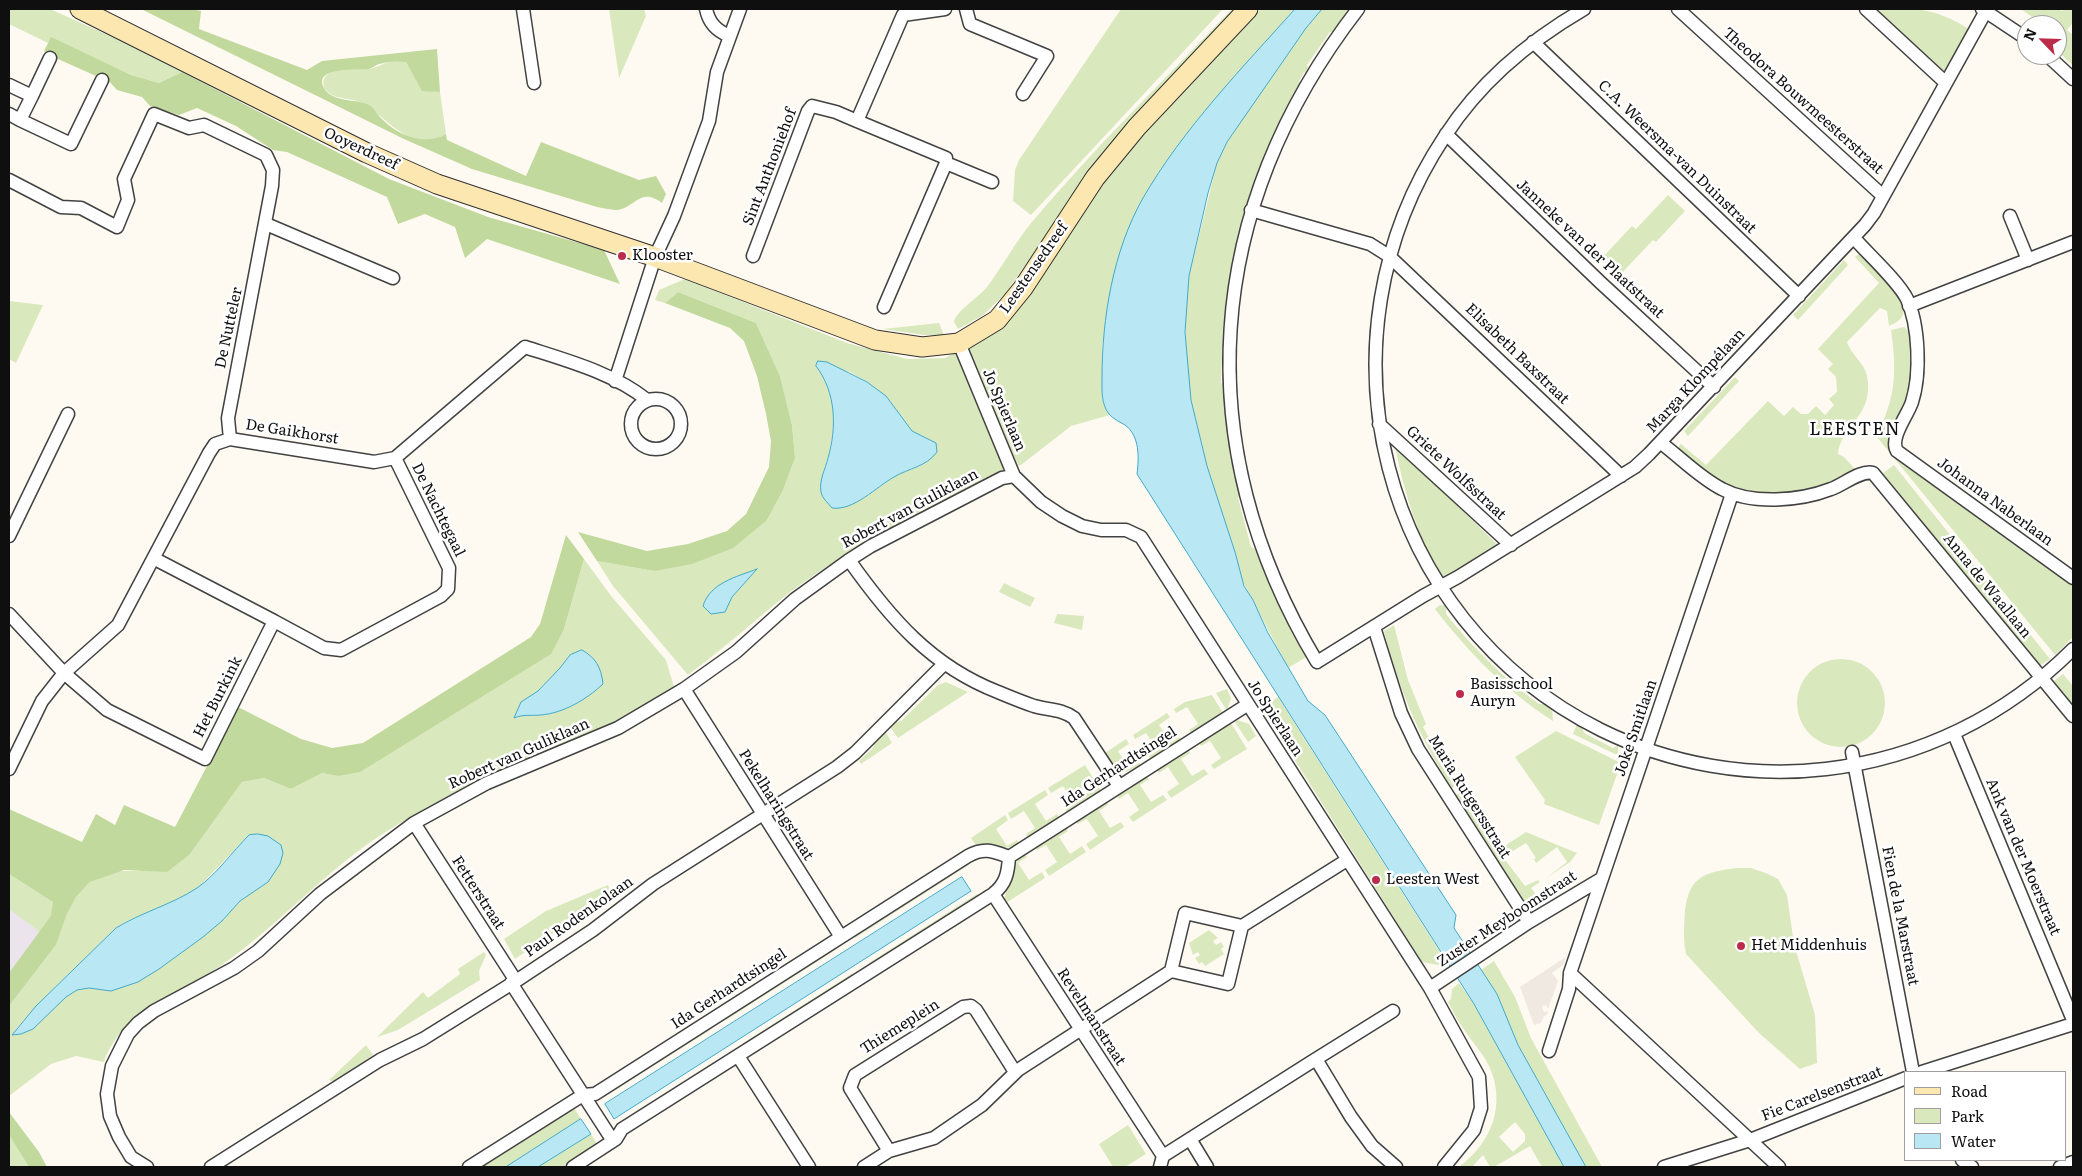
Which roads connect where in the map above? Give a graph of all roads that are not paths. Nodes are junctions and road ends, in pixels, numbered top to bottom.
1 (80, 9) edge
2 (523, 9) edge
3 (706, 9) edge
4 (740, 9) edge
5 (945, 9) edge
6 (966, 9) edge
7 (1248, 9) edge
8 (1358, 9) edge
9 (1584, 9) edge
10 (1678, 9) edge
11 (1866, 9) edge
12 (1985, 9) edge
13 (2017, 32) edge
14 (729, 36) junction
15 (1533, 42) junction
16 (50, 58) dead end
17 (2058, 65) edge
18 (2073, 79) edge
19 (102, 80) dead end
20 (534, 83) dead end
21 (1946, 83) junction
22 (9, 85) edge
23 (1023, 94) dead end
24 (32, 96) junction
25 (14, 117) edge
26 (857, 121) junction
27 (1446, 134) junction
28 (946, 164) junction
29 (9, 180) edge
30 (992, 182) dead end
31 (1884, 196) junction
32 (1251, 210) junction
33 (2010, 216) dead end
34 (266, 224) junction
35 (1854, 238) junction
36 (2073, 242) edge
37 (753, 256) dead end
38 (1390, 256) junction
39 (655, 257) junction
40 (2028, 260) junction
41 (393, 278) dead end
42 (1799, 296) junction
43 (1909, 306) junction
44 (884, 307) dead end
45 (959, 343) junction
46 (615, 381) junction
47 (1714, 387) junction
48 (648, 400) junction
49 (68, 414) dead end
50 (1379, 424) junction
51 (230, 438) junction
52 (1661, 442) junction
53 (395, 458) junction
54 (1014, 476) junction
55 (1621, 476) junction
56 (1732, 494) junction
57 (9, 536) edge
58 (1511, 545) junction
59 (155, 559) junction
60 (849, 560) junction
61 (2073, 578) edge
62 (1440, 587) junction
63 (9, 614) edge
64 (274, 621) junction
65 (1374, 627) junction
66 (2073, 649) edge
67 (944, 664) junction
68 (64, 673) junction
69 (2042, 678) junction
70 (684, 689) junction
71 (1247, 705) junction
72 (2073, 716) edge
73 (1954, 734) junction
74 (1646, 749) junction
75 (1852, 752) dead end
76 (1855, 765) junction
77 (9, 769) edge
78 (1119, 786) junction
79 (763, 815) junction
80 (414, 822) junction
81 (1009, 857) junction
82 (1346, 860) junction
83 (1601, 879) junction
84 (993, 894) junction
85 (1529, 922) junction
86 (1242, 926) junction
87 (841, 937) junction
88 (1171, 971) junction
89 (1570, 973) junction
90 (514, 982) junction
91 (1430, 988) junction
92 (1393, 1011) dead end
93 (2073, 1020) edge
94 (2073, 1024) edge
95 (1080, 1030) junction
96 (1549, 1051) dead end
97 (738, 1056) junction
98 (1316, 1059) junction
99 (1913, 1071) edge
100 (1925, 1071) edge
101 (1015, 1072) junction
102 (1904, 1079) edge
103 (583, 1095) junction
104 (1190, 1140) junction
105 (1750, 1140) junction
106 (613, 1141) junction
107 (889, 1151) junction
108 (1162, 1162) edge
109 (2073, 1162) edge
110 (147, 1167) edge
111 (211, 1167) edge
112 (469, 1167) edge
113 (573, 1167) edge
114 (809, 1167) edge
115 (864, 1167) edge
116 (1207, 1167) edge
117 (1396, 1167) edge
118 (1444, 1167) edge
119 (1664, 1167) edge
120 (1779, 1167) edge
121 (2060, 1167) edge

1 - 39 street, Ooyerdreef
2 - 20 street
3 - 14 street
4 - 14 street
5 - 26 street
6 - 23 street
7 - 45 street, Leestensedreef
8 - 32 street
9 - 15 street
10 - 31 street, Theodora Bouwmeesterstraat
11 - 21 street
12 - 13 street
12 - 21 street, Marga Klompélaan
14 - 39 street
15 - 27 street
15 - 42 street, C.A. Weersma-van Duinstraat
16 - 24 street
17 - 18 street
19 - 25 street
21 - 31 street, Marga Klompélaan
22 - 24 street
24 - 25 street
26 - 28 street, Sint Anthoniehof
26 - 37 street, Sint Anthoniehof
27 - 38 street
27 - 47 street, Janneke van der Plaatstraat
28 - 30 street, Sint Anthoniehof
28 - 44 street
29 - 34 street, De Nutteler
31 - 35 street, Marga Klompélaan
32 - 38 street, Elisabeth Baxstraat
32 - 65 street, Marga Klompélaan
33 - 40 street
34 - 41 street
34 - 51 street, De Nutteler
35 - 42 street, Marga Klompélaan
35 - 43 street
36 - 40 street
38 - 50 street
38 - 55 street, Elisabeth Baxstraat
39 - 45 street, Leestensedreef
39 - 46 street
40 - 43 street
42 - 47 street, Marga Klompélaan
43 - 61 street, Johanna Naberlaan
45 - 54 street, Jo Spierlaan
46 - 48 street
46 - 53 street
47 - 52 street, Marga Klompélaan
48 - 48 street
49 - 57 street
50 - 58 street, Griete Wolfsstraat
50 - 62 street
51 - 53 street, De Gaikhorst
51 - 59 street, De Gaikhorst
52 - 55 street, Marga Klompélaan
52 - 56 street
53 - 64 street, De Nachtegaal
54 - 60 street, Robert van Guliklaan
54 - 71 street, Jo Spierlaan
55 - 58 street, Marga Klompélaan
56 - 69 street, Anna de Waallaan
56 - 74 street, Joke Smitlaan
58 - 62 street, Marga Klompélaan
59 - 64 street
59 - 68 street, De Gaikhorst
60 - 67 street
60 - 70 street, Robert van Guliklaan
62 - 65 street, Marga Klompélaan
62 - 74 street
63 - 68 street
64 - 68 street, Het Burkink
65 - 85 street, Maria Rutgersstraat
66 - 69 street
67 - 78 street
67 - 79 street, Paul Rodenkolaan
68 - 77 street, De Gaikhorst
69 - 72 street, Anna de Waallaan
69 - 73 street
70 - 79 street, Pekelharingstraat
70 - 80 street, Robert van Guliklaan
71 - 78 street, Ida Gerhardtsingel
71 - 82 street, Jo Spierlaan
73 - 76 street
73 - 93 street, Ank van der Moerstraat
74 - 76 street
74 - 83 street, Joke Smitlaan
75 - 76 street, Fien de la Marstraat
76 - 99 street, Fien de la Marstraat
78 - 81 street, Ida Gerhardtsingel
79 - 87 street, Pekelharingstraat
79 - 90 street, Paul Rodenkolaan
80 - 90 street, Fetterstraat
80 - 110 street, Robert van Guliklaan
81 - 84 street
81 - 87 street, Ida Gerhardtsingel
82 - 86 street
82 - 91 street, Jo Spierlaan
83 - 85 street, Zuster Meyboomstraat
83 - 89 street, Joke Smitlaan
84 - 95 street, Revelmanstraat
84 - 97 street
85 - 91 street, Zuster Meyboomstraat
86 - 88 street
86 - 88 street
87 - 103 street, Ida Gerhardtsingel
88 - 95 street
89 - 96 street, Joke Smitlaan
89 - 105 street
90 - 103 street, Fetterstraat
90 - 111 street, Paul Rodenkolaan
91 - 118 street, Jo Spierlaan
92 - 98 street
94 - 100 street
95 - 101 street
95 - 108 street, Revelmanstraat
97 - 106 street
97 - 114 street
98 - 104 street
98 - 117 street
101 - 107 street
101 - 107 street, Thiemeplein
102 - 105 street, Fie Carelsenstraat
103 - 106 street, Fetterstraat
103 - 112 street, Ida Gerhardtsingel
104 - 108 street
104 - 116 street
105 - 119 street, Fie Carelsenstraat
105 - 120 street
106 - 113 street
107 - 115 street
109 - 121 street

